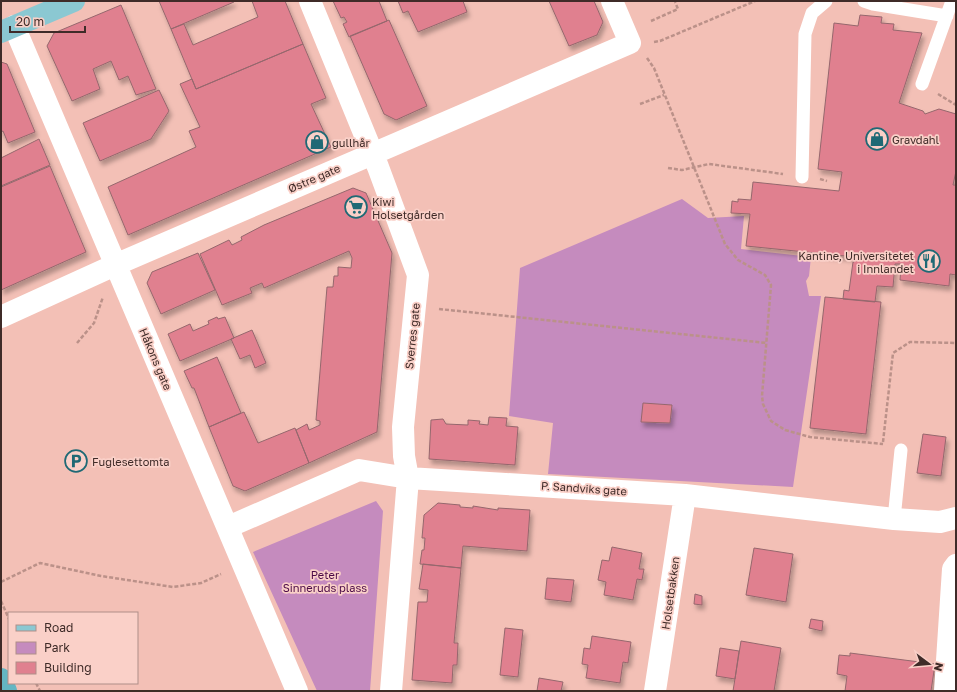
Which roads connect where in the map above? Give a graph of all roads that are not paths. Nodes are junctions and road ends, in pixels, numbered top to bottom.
1 (74, 1) edge
2 (310, 1) edge
3 (612, 1) edge
4 (826, 1) edge
5 (864, 1) edge
6 (952, 1) edge
7 (947, 16) junction
8 (8, 29) edge
9 (922, 84) dead end
10 (372, 153) junction
11 (802, 177) road end
12 (115, 265) junction
13 (1, 317) edge
14 (901, 450) road end
15 (408, 478) junction
16 (684, 495) junction
17 (894, 519) junction
18 (954, 523) edge
19 (228, 527) junction
20 (956, 565) edge
21 (1, 680) edge
22 (6, 691) edge
23 (297, 691) edge
24 (391, 691) edge
25 (656, 691) edge
26 (945, 691) edge

1 - 8 main road
2 - 10 street, Sverres gate
3 - 10 street, Østre gate
4 - 11 lane
5 - 7 lane
6 - 7 lane
7 - 9 lane
8 - 12 street, Håkons gate
10 - 12 street, Østre gate
10 - 15 street, Sverres gate
12 - 13 street, Østre gate
12 - 19 street, Håkons gate
14 - 17 lane
15 - 16 street, P. Sandviks gate
15 - 19 street, P. Sandviks gate
15 - 24 street, Sverres gate
16 - 17 street, P. Sandviks gate
16 - 25 street, Holsetbakken
17 - 18 street, P. Sandviks gate
19 - 23 street, Håkons gate
20 - 26 street
21 - 22 highway

